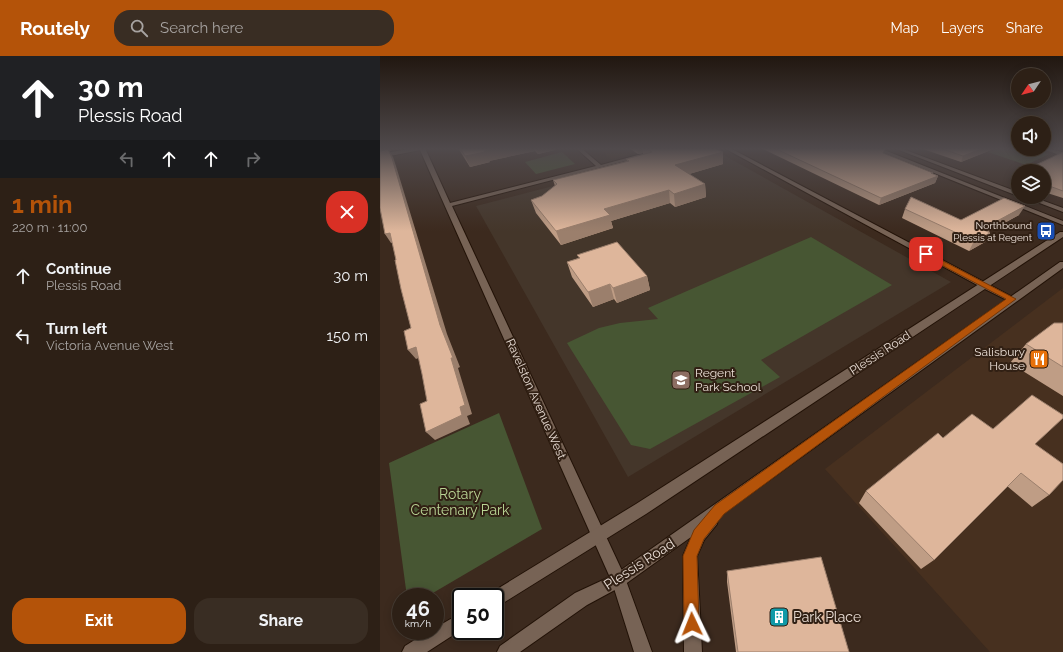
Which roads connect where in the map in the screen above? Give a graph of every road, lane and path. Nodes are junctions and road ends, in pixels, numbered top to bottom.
1 (435, 176) edge
2 (560, 176) edge
3 (779, 176) edge
4 (945, 176) edge
5 (970, 176) edge
6 (1011, 191) edge
7 (448, 204) junction
8 (1046, 204) edge
9 (1063, 210) edge
10 (1063, 223) edge
11 (1063, 234) edge
12 (1063, 264) edge
13 (984, 285) junction
14 (1012, 299) junction
15 (720, 509) junction
16 (598, 536) junction
17 (619, 580) junction
18 (504, 594) edge
19 (452, 627) edge
20 (411, 652) edge
21 (506, 652) edge
22 (643, 652) edge
23 (693, 652) edge

1 - 7 main road, Ravelston Avenue West
2 - 7 main road
3 - 13 main road
4 - 10 main road
5 - 6 main road
7 - 16 main road, Ravelston Avenue West
8 - 9 main road
11 - 13 main road, Plessis Road
12 - 14 main road, Plessis Road
13 - 14 main road
13 - 16 main road, Plessis Road
14 - 15 main road, Plessis Road
15 - 17 main road, Plessis Road
15 - 23 main road
16 - 17 main road, Ravelston Avenue West
16 - 18 main road, Plessis Road
17 - 21 main road, Plessis Road
17 - 22 main road, Ravelston Avenue West
19 - 20 main road

